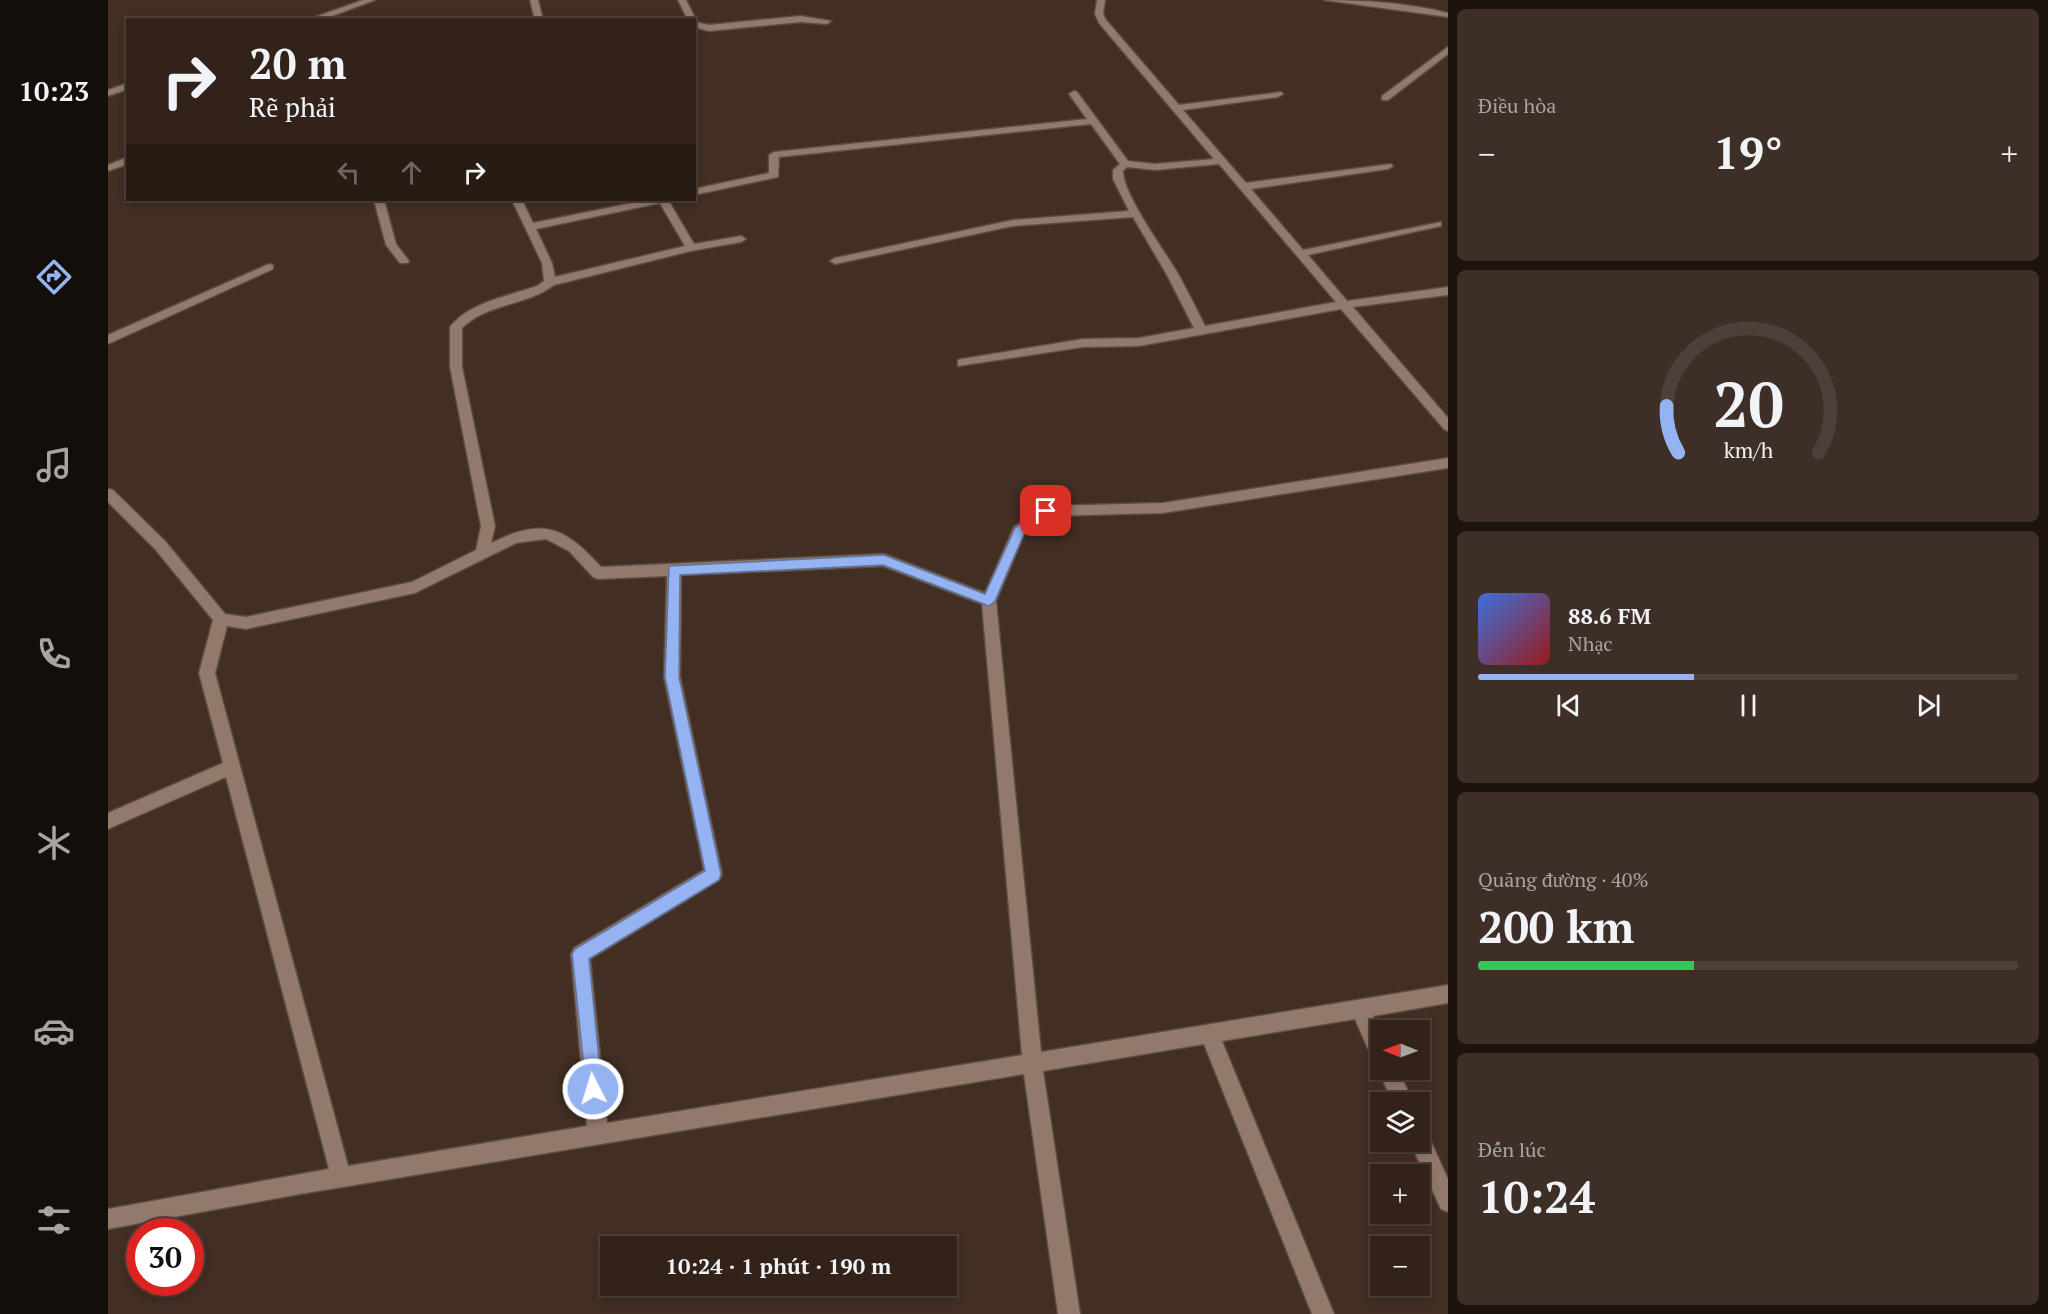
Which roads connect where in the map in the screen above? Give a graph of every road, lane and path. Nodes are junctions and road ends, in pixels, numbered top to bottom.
1 (371, 0) edge
2 (534, 0) edge
3 (682, 0) edge
4 (1101, 0) edge
5 (1328, 0) edge
6 (1448, 15) edge
7 (317, 18) edge
8 (539, 18) edge
9 (691, 18) edge
10 (827, 21) dead end
11 (696, 24) edge
12 (1448, 50) edge
13 (126, 87) edge
14 (108, 93) edge
15 (1074, 94) dead end
16 (1278, 94) dead end
17 (1385, 98) dead end
18 (1175, 108) junction
19 (1092, 121) junction
20 (126, 161) edge
21 (1219, 161) junction
22 (1125, 164) junction
23 (1388, 166) dead end
24 (108, 168) edge
25 (1242, 187) junction
26 (696, 192) edge
27 (379, 201) edge
28 (517, 201) edge
29 (656, 201) edge
30 (662, 201) edge
31 (1137, 214) junction
32 (1437, 224) dead end
33 (530, 227) junction
34 (741, 239) dead end
35 (691, 248) junction
36 (1299, 254) junction
37 (404, 261) dead end
38 (835, 261) dead end
39 (269, 267) dead end
40 (550, 282) junction
41 (1448, 291) edge
42 (1342, 305) junction
43 (1202, 332) junction
44 (108, 340) edge
45 (962, 363) dead end
46 (1448, 426) edge
47 (1448, 463) edge
48 (108, 494) edge
49 (482, 555) junction
50 (674, 570) junction
51 (989, 601) junction
52 (221, 619) junction
53 (232, 766) junction
54 (108, 821) edge
55 (1448, 994) edge
56 (1360, 1009) junction
57 (1370, 1031) edge
58 (1209, 1033) junction
59 (1032, 1062) junction
60 (598, 1135) junction
61 (1425, 1152) edge
62 (341, 1177) junction
63 (1448, 1202) edge
64 (108, 1219) edge
65 (1068, 1314) edge
66 (1323, 1314) edge

1 - 7 street
2 - 8 street
3 - 9 street
4 - 18 street
5 - 6 street
10 - 11 street
12 - 17 street
13 - 14 street
15 - 19 street
16 - 18 street
18 - 21 street
19 - 22 street
19 - 26 street
20 - 24 street
21 - 22 street
21 - 25 street
22 - 31 street
23 - 25 street
25 - 36 street
27 - 37 street
28 - 33 street
29 - 33 street
30 - 35 street
31 - 38 street
31 - 43 street
32 - 36 street
33 - 40 street
34 - 35 street
35 - 40 street
36 - 42 street
39 - 44 street
40 - 49 street
41 - 42 street
42 - 43 street
42 - 46 street
43 - 45 street
47 - 51 street
48 - 52 street
49 - 50 street
49 - 52 street
50 - 51 street
50 - 60 street
51 - 59 street
52 - 53 street
53 - 54 street
53 - 62 street
55 - 56 street
56 - 57 street
56 - 58 street
58 - 59 street
58 - 66 street
59 - 60 street
59 - 65 street
60 - 62 street
61 - 63 street
62 - 64 street

